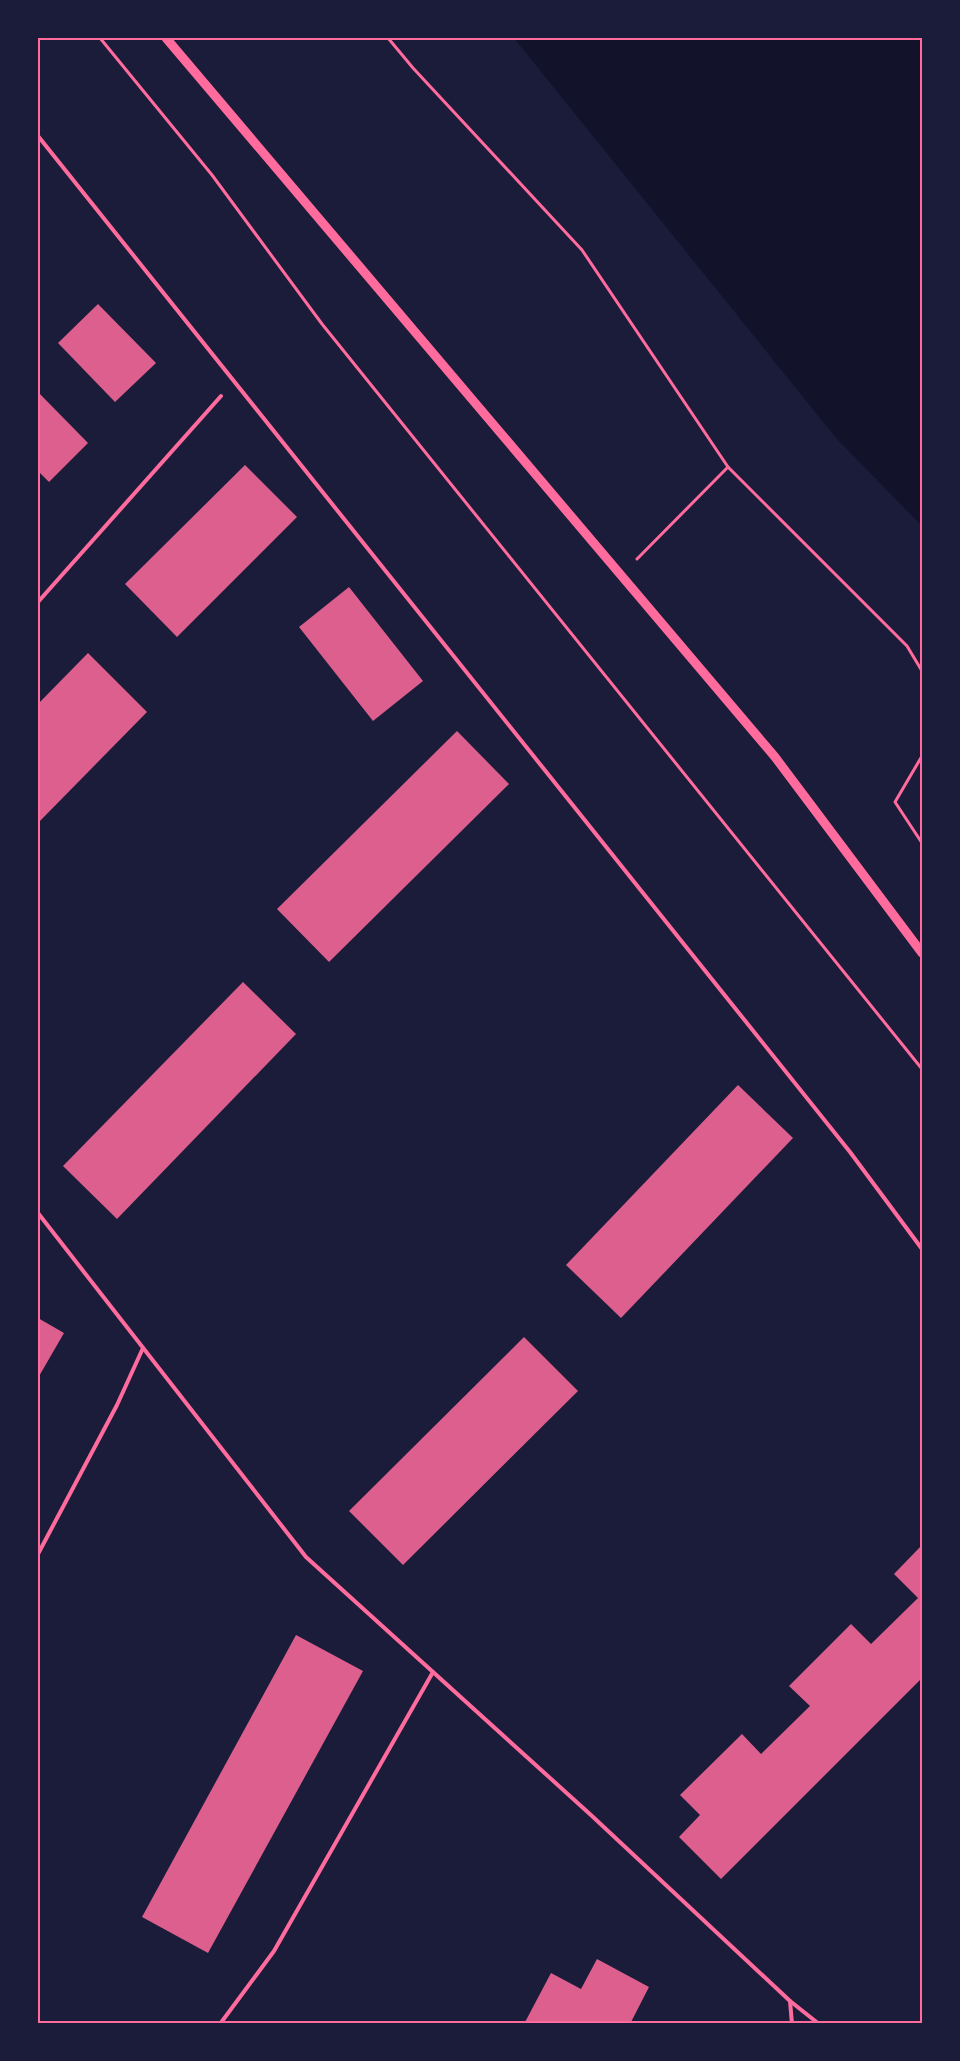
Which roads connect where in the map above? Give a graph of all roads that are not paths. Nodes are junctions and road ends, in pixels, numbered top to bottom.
1 (166, 38) edge
2 (38, 136) edge
3 (220, 396) dead end
4 (38, 602) edge
5 (922, 953) edge
6 (38, 1213) edge
7 (922, 1249) edge
8 (143, 1348) junction
9 (38, 1554) edge
10 (433, 1672) junction
11 (790, 2001) junction
12 (220, 2024) edge
13 (792, 2024) edge
14 (820, 2024) edge

1 - 5 street
2 - 7 lane
3 - 4 lane
6 - 8 lane
8 - 9 lane
8 - 10 lane
10 - 11 lane
10 - 12 lane
11 - 13 lane
11 - 14 lane

